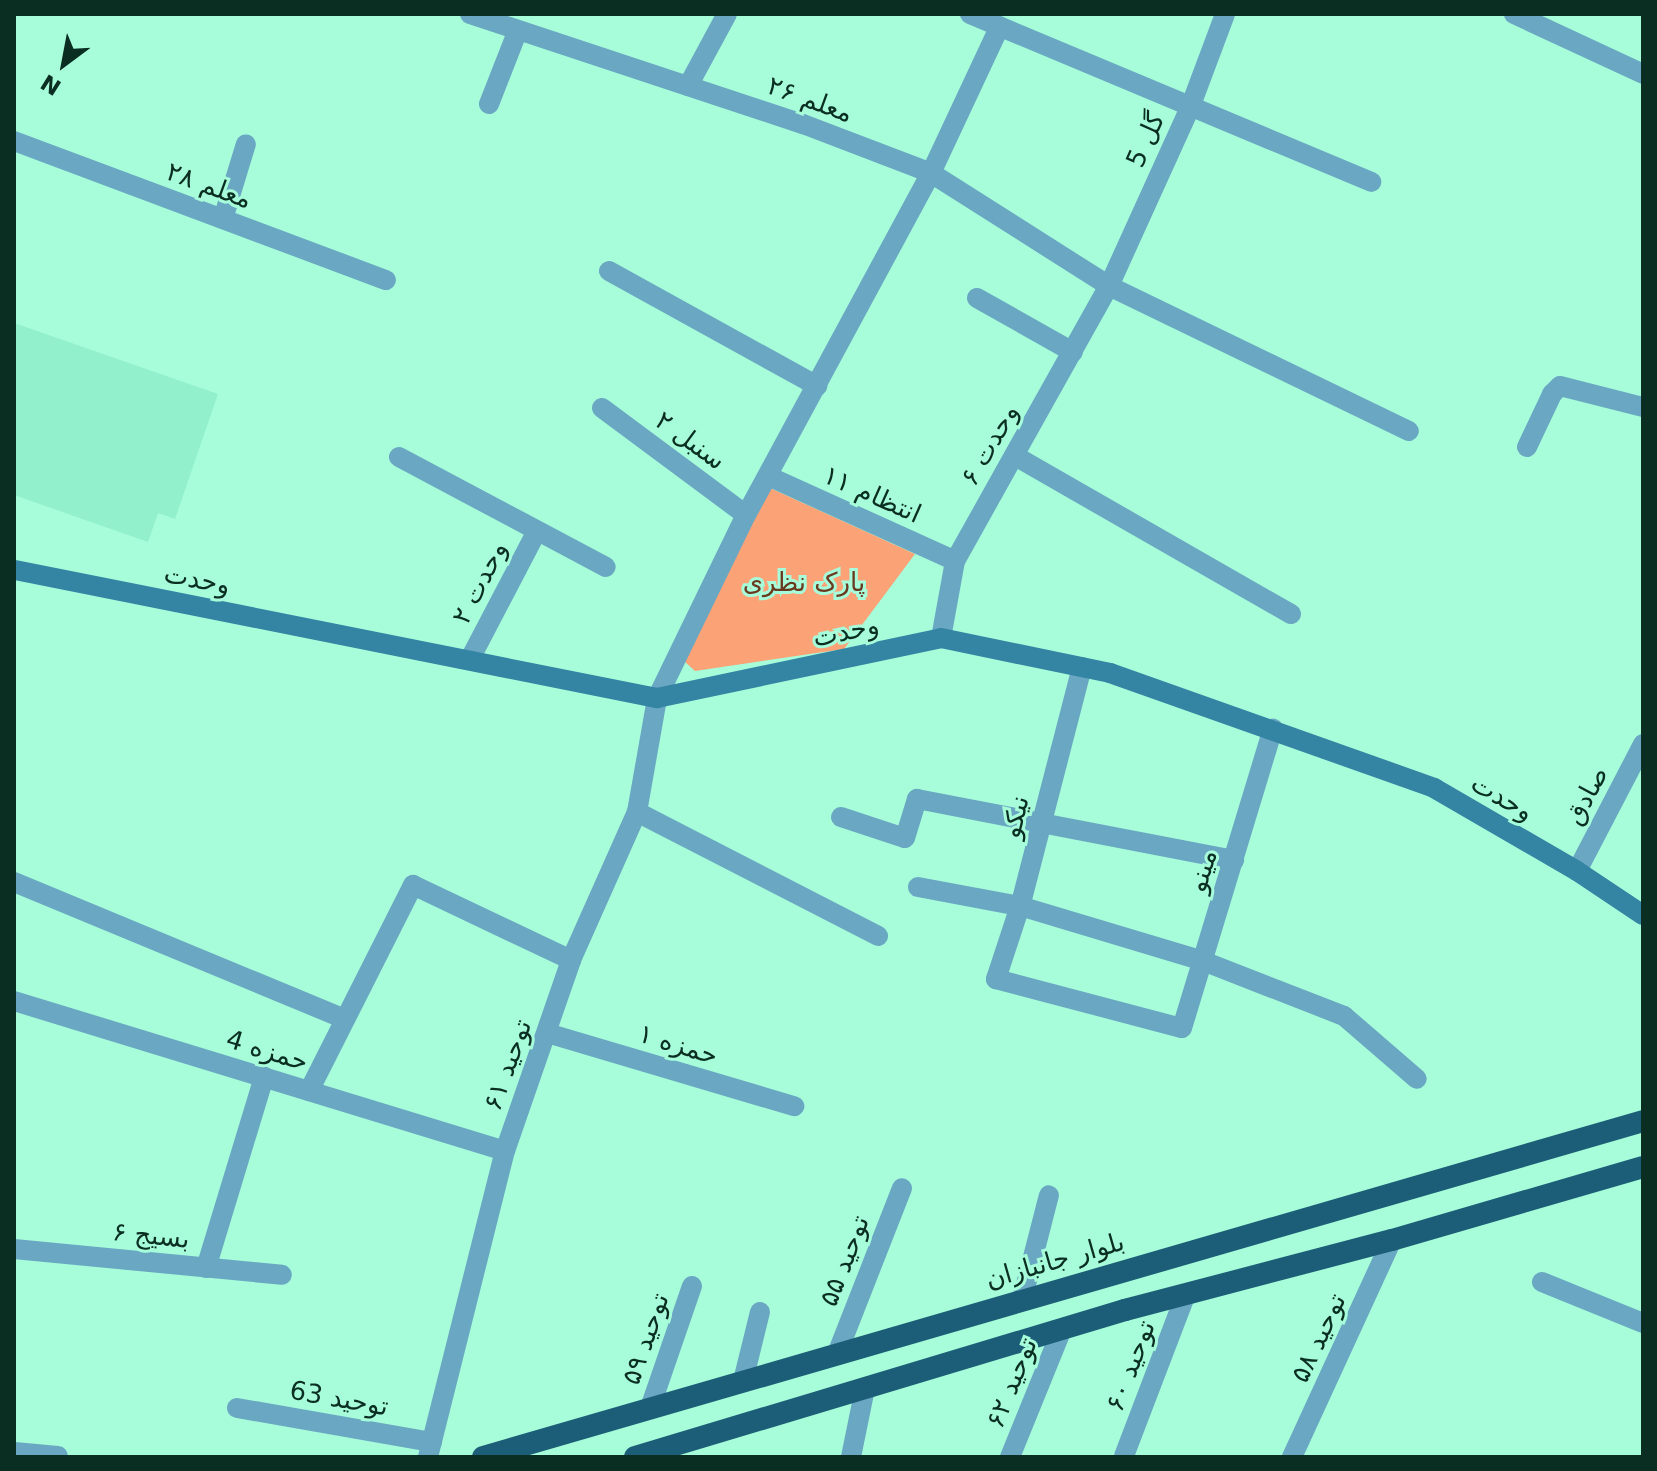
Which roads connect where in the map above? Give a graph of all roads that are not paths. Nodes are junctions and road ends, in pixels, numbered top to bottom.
1 (727, 14) edge
2 (970, 14) edge
3 (1225, 14) edge
4 (1514, 14) edge
5 (480, 16) edge
6 (1000, 26) junction
7 (518, 30) junction
8 (1643, 74) edge
9 (688, 86) junction
10 (489, 104) dead end
11 (1191, 105) junction
12 (14, 141) edge
13 (246, 144) dead end
14 (931, 173) junction
15 (1371, 182) dead end
16 (223, 219) junction
17 (609, 271) dead end
18 (386, 280) dead end
19 (1109, 286) junction
20 (977, 298) dead end
21 (1073, 352) junction
22 (817, 386) junction
23 (1643, 407) edge
24 (602, 408) dead end
25 (1409, 431) dead end
26 (1527, 447) dead end
27 (1015, 456) junction
28 (399, 457) dead end
29 (768, 476) junction
30 (746, 515) junction
31 (537, 531) junction
32 (955, 561) junction
33 (606, 567) dead end
34 (14, 570) edge
35 (1291, 614) dead end
36 (941, 638) junction
37 (470, 659) junction
38 (1082, 667) junction
39 (657, 698) junction
40 (1273, 729) junction
41 (1643, 744) edge
42 (637, 812) junction
43 (841, 817) dead end
44 (1042, 821) junction
45 (1234, 860) junction
46 (1577, 871) junction
47 (14, 882) edge
48 (918, 887) dead end
49 (1020, 906) junction
50 (1643, 915) edge
51 (878, 936) dead end
52 (571, 960) junction
53 (1203, 961) junction
54 (14, 1001) edge
55 (345, 1019) junction
56 (1182, 1028) joint
57 (547, 1033) junction
58 (264, 1077) junction
59 (1417, 1079) dead end
60 (309, 1091) junction
61 (794, 1106) dead end
62 (1643, 1121) edge
63 (505, 1151) junction
64 (1643, 1167) edge
65 (902, 1188) dead end
66 (1049, 1195) dead end
67 (1392, 1240) junction
68 (14, 1249) edge
69 (206, 1268) junction
70 (282, 1275) dead end
71 (1542, 1282) dead end
72 (692, 1286) dead end
73 (1186, 1294) junction
74 (1022, 1300) junction
75 (760, 1312) dead end
76 (1643, 1323) edge
77 (1062, 1329) junction
78 (837, 1354) junction
79 (743, 1381) junction
80 (865, 1388) junction
81 (237, 1408) dead end
82 (650, 1408) junction
83 (430, 1449) edge
84 (14, 1452) edge
85 (58, 1456) edge
86 (1124, 1456) edge
87 (483, 1457) edge
88 (635, 1457) edge
89 (851, 1457) edge
90 (1010, 1457) edge
91 (1292, 1457) edge

1 - 9 street
2 - 6 street
3 - 11 street, گل 5
4 - 8 street
5 - 7 street, معلم ۲۶
6 - 11 street
6 - 14 street, توحید ۶۱
7 - 9 street, معلم ۲۶
7 - 10 street
9 - 14 street, معلم ۲۶
11 - 15 street
11 - 19 street, گل 5
12 - 16 street, معلم ۲۸
13 - 16 street
14 - 19 street, معلم ۲۶
14 - 22 street, توحید ۶۱
16 - 18 street, معلم ۲۸
17 - 22 street
19 - 21 street, وحدت ۶
19 - 25 street, معلم ۲۶
20 - 21 street
21 - 27 street, وحدت ۶
22 - 29 street, توحید ۶۱
23 - 26 street
24 - 30 street, سنبل ۲
27 - 32 street, وحدت ۶
27 - 35 street
28 - 31 street
29 - 30 street, توحید ۶۱
29 - 32 street, انتظام ۱۱
30 - 39 street, توحید ۶۱
31 - 33 street
31 - 37 street, وحدت ۲
32 - 36 street, وحدت ۶
34 - 37 main road, وحدت
36 - 38 main road, وحدت
36 - 39 main road, وحدت
37 - 39 main road, وحدت
38 - 40 main road, وحدت
38 - 44 street, نیکو
39 - 42 street, توحید ۶۱
40 - 45 street, مینو
40 - 46 main road, وحدت
41 - 46 street, صادق
42 - 51 street
42 - 52 street, توحید ۶۱
43 - 44 street
44 - 45 street
44 - 49 street, نیکو
45 - 53 street, مینو
46 - 50 main road, وحدت
47 - 55 street
48 - 49 street
49 - 53 street
49 - 56 street, نیکو
52 - 55 street
52 - 57 street, توحید ۶۱
53 - 56 street, مینو
53 - 59 street
54 - 58 street, حمزه 4
55 - 60 street
57 - 61 street, حمزه ۱
57 - 63 street, توحید ۶۱
58 - 60 street, حمزه 4
58 - 69 street
60 - 63 street, حمزه 4
62 - 74 highway, بلوار جانبازان
63 - 83 street, توحید ۶۱
64 - 67 highway
65 - 78 street, توحید ۵۵
66 - 74 street
67 - 73 highway
67 - 91 street, توحید ۵۸
68 - 69 street, بسیج ۶
69 - 70 street, بسیج ۶
71 - 76 street
72 - 82 street, توحید ۵۹
73 - 77 highway
73 - 86 street, توحید ۶۰
74 - 78 highway, بلوار جانبازان
75 - 79 street
77 - 80 highway
77 - 90 street, توحید ۶۲
78 - 79 highway, بلوار جانبازان
79 - 82 highway, بلوار جانبازان
80 - 88 highway
80 - 89 street
81 - 83 street, توحید 63
82 - 87 highway, بلوار جانبازان
84 - 85 street

